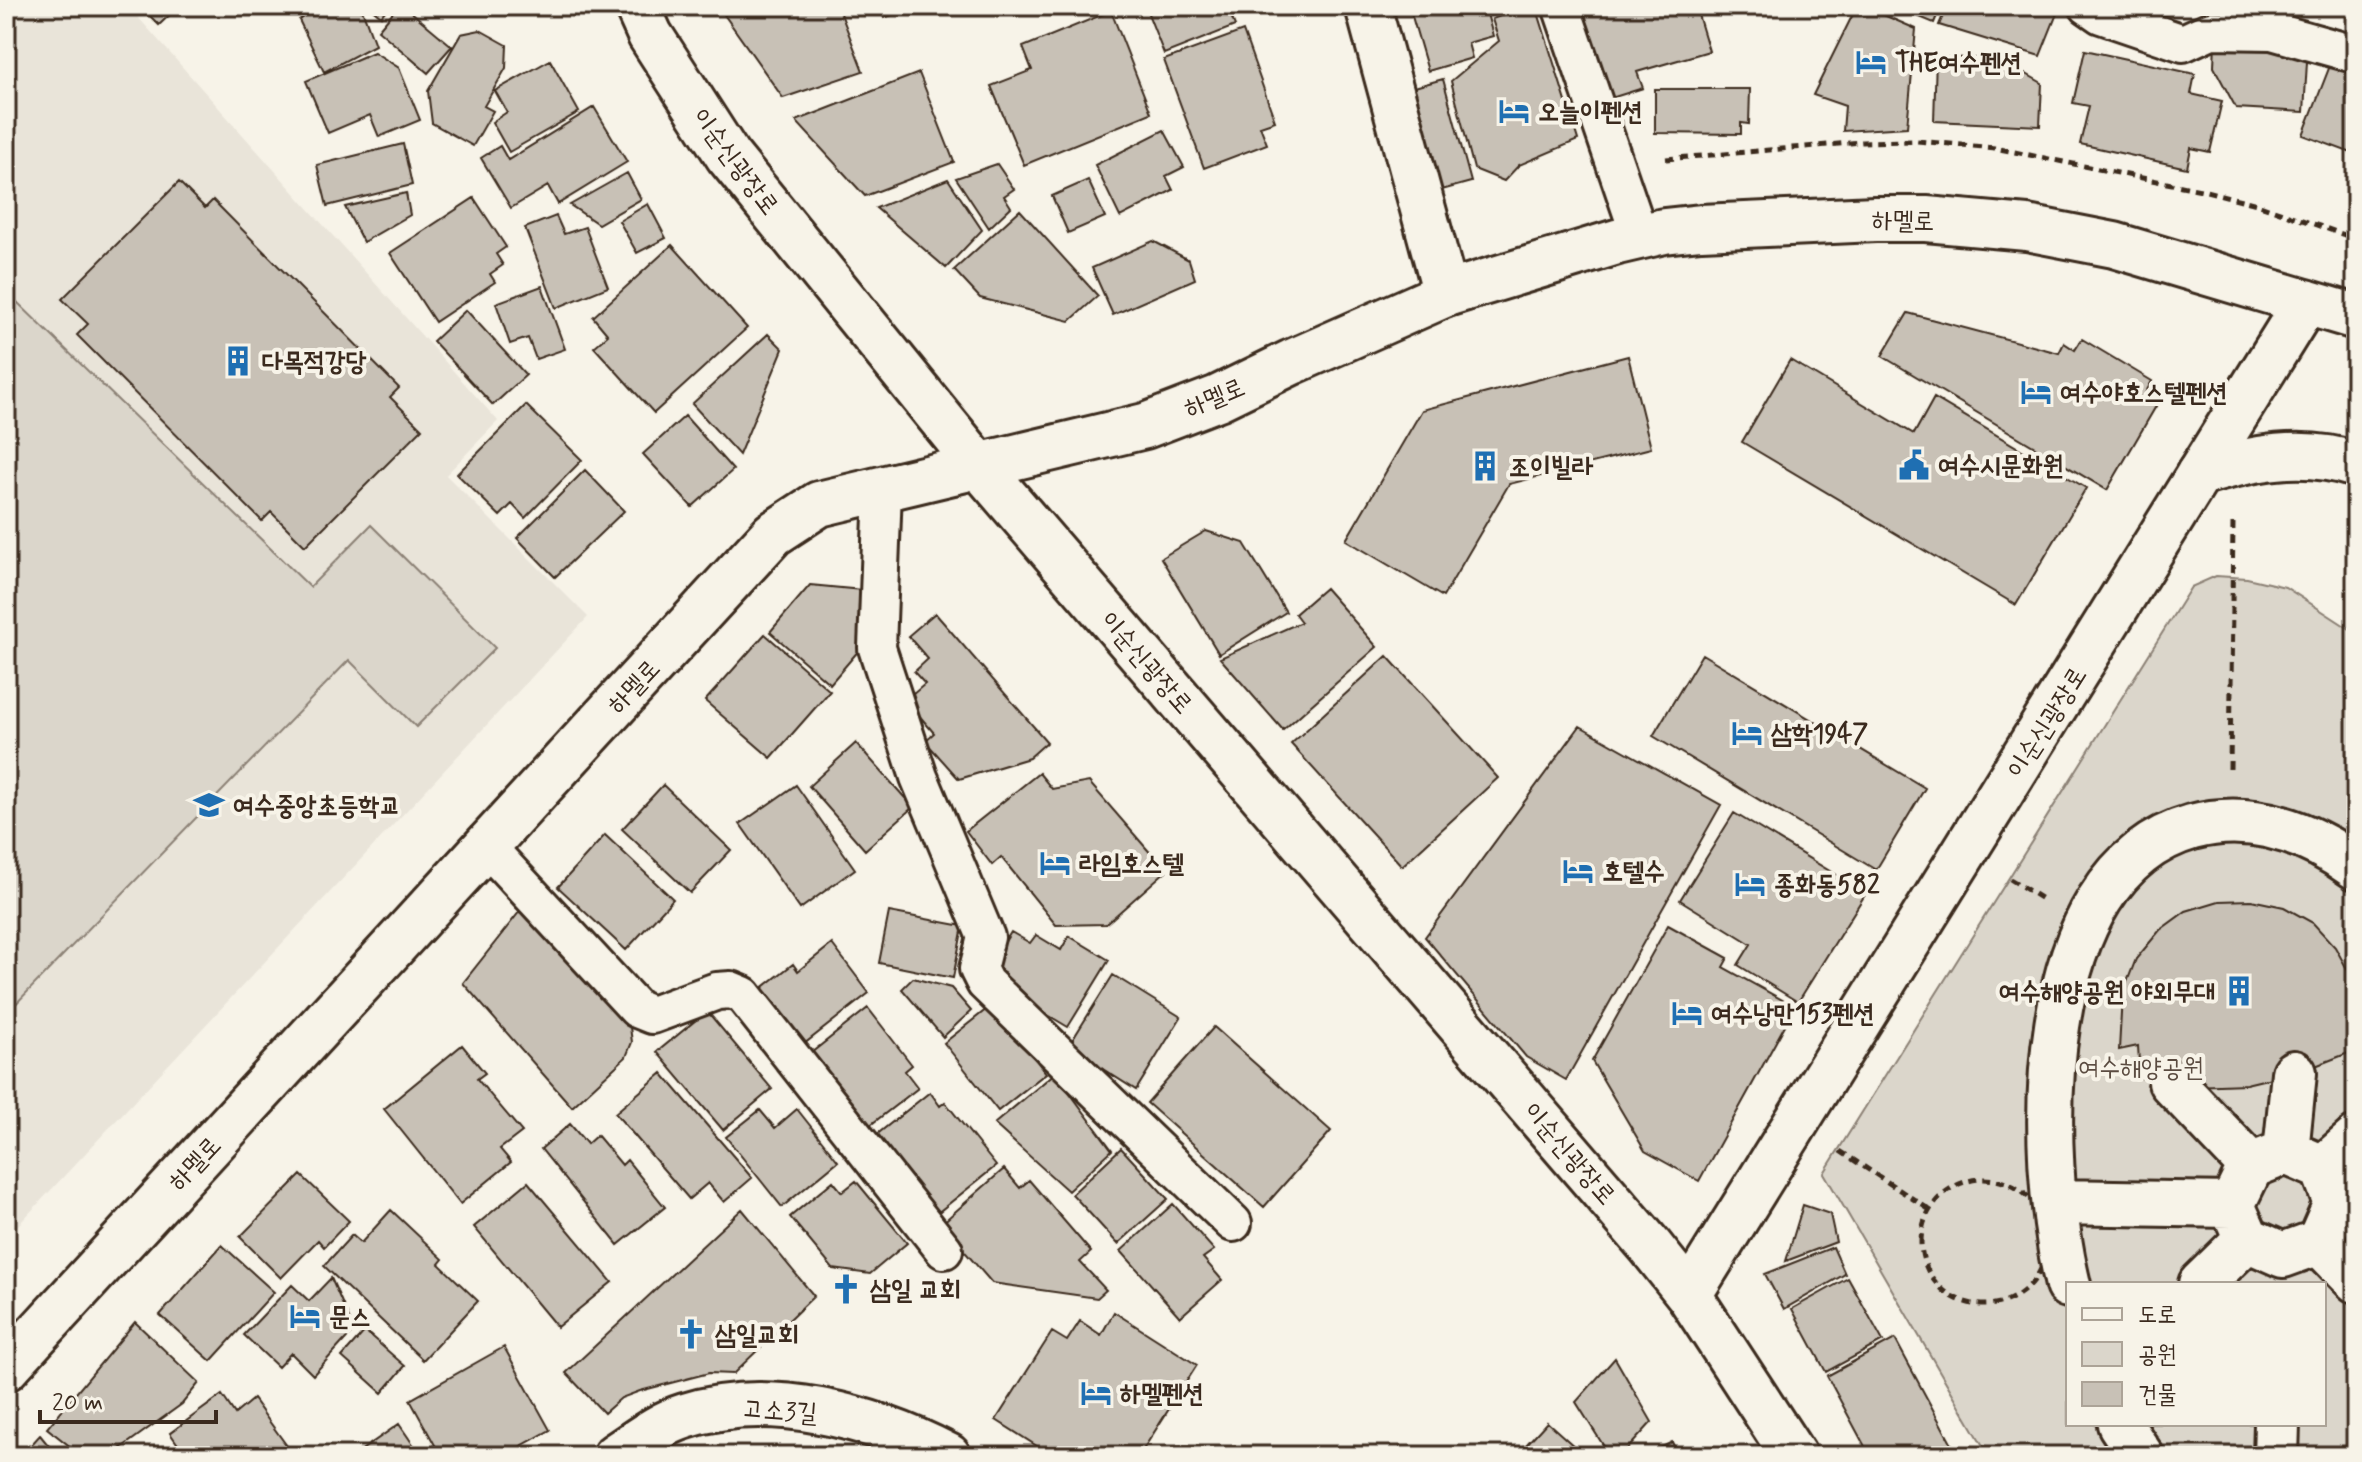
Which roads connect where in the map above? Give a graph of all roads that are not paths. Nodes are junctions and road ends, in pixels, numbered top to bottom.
1 (637, 6) edge
2 (1368, 6) edge
3 (1561, 6) edge
4 (2088, 6) edge
5 (2354, 54) edge
6 (1640, 237) junction
7 (1446, 294) junction
8 (2306, 302) junction
9 (2356, 317) edge
10 (2356, 465) edge
11 (980, 467) junction
12 (2199, 474) junction
13 (883, 489) junction
14 (486, 846) junction
15 (2356, 867) edge
16 (2294, 1073) dead end
17 (2171, 1082) dead end
18 (2356, 1139) edge
19 (2310, 1178) edge
20 (2055, 1202) junction
21 (1233, 1223) dead end
22 (2273, 1245) edge
23 (944, 1250) dead end
24 (2356, 1280) edge
25 (2067, 1282) edge
26 (2205, 1282) edge
27 (1689, 1295) junction
28 (6, 1368) edge
29 (2121, 1426) edge
30 (2277, 1426) edge
31 (615, 1456) edge
32 (948, 1456) edge
33 (1794, 1456) edge
34 (2141, 1456) edge
35 (2276, 1456) edge

1 - 11 street, 이순신광장로
2 - 7 street
3 - 6 lane
4 - 5 lane
6 - 7 street, 하멜로
6 - 8 street, 하멜로
7 - 11 street, 하멜로
8 - 9 street, 하멜로
8 - 12 street, 이순신광장로
10 - 12 street
11 - 13 street, 하멜로
11 - 27 street, 이순신광장로
12 - 27 street, 이순신광장로
13 - 14 street, 하멜로
13 - 21 lane
14 - 23 lane
14 - 28 street, 하멜로
15 - 20 street
16 - 19 street
17 - 19 street
18 - 19 street
19 - 22 street
19 - 22 street
20 - 22 street
20 - 25 street
22 - 24 street
22 - 26 street
27 - 33 street, 이순신광장로
29 - 34 street
30 - 35 street
31 - 32 street, 고소3길

